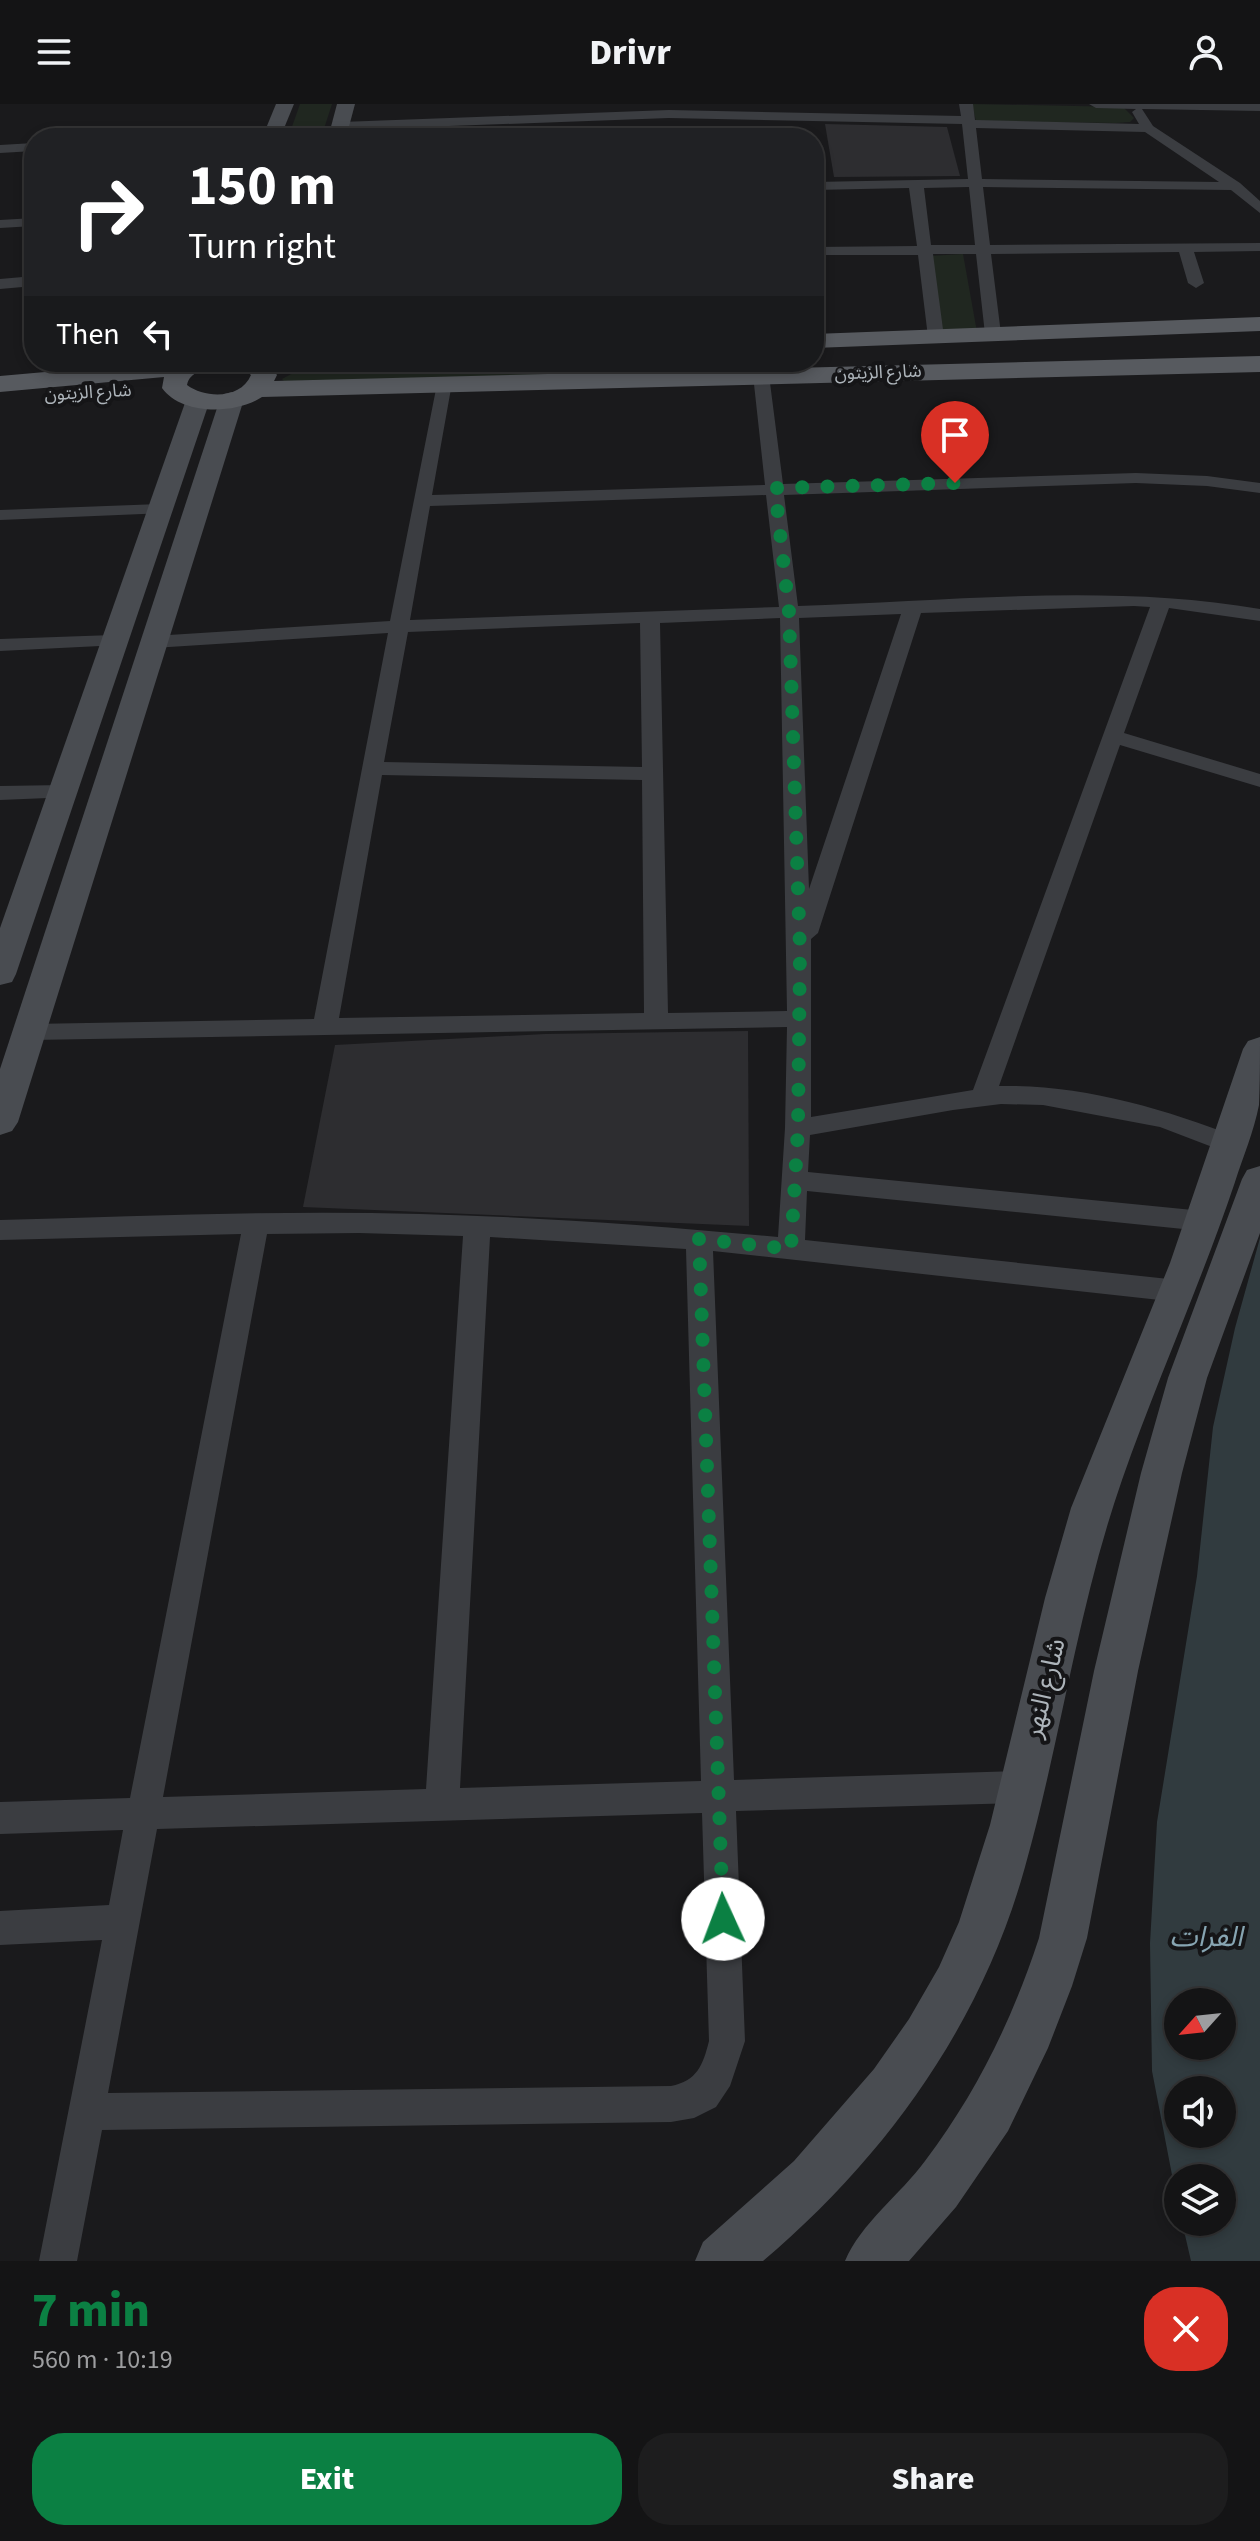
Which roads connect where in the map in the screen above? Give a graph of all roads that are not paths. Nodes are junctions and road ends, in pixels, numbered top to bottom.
1 (285, 104) edge
2 (346, 104) edge
3 (966, 104) edge
4 (1096, 104) edge
5 (1105, 104) edge
6 (1136, 106) edge
7 (1252, 106) edge
8 (669, 109) edge
9 (767, 109) edge
10 (556, 110) edge
11 (861, 110) edge
12 (525, 117) junction
13 (968, 122) junction
14 (275, 128) edge
15 (340, 128) edge
16 (389, 128) edge
17 (524, 128) edge
18 (1148, 128) junction
19 (24, 148) edge
20 (0, 149) edge
21 (975, 183) junction
22 (916, 184) junction
23 (824, 186) edge
24 (1235, 186) junction
25 (1260, 209) edge
26 (24, 223) edge
27 (0, 224) edge
28 (1260, 247) edge
29 (1185, 248) junction
30 (982, 250) junction
31 (824, 251) edge
32 (924, 251) junction
33 (24, 282) edge
34 (1196, 283) dead end
35 (0, 284) edge
36 (1260, 324) edge
37 (993, 334) junction
38 (936, 337) junction
39 (824, 341) edge
40 (1260, 364) edge
41 (248, 373) edge
42 (190, 374) edge
43 (761, 375) junction
44 (444, 383) junction
45 (0, 384) edge
46 (0, 398) edge
47 (775, 488) junction
48 (1260, 488) edge
49 (422, 501) junction
50 (160, 509) junction
51 (0, 515) edge
52 (1162, 601) junction
53 (913, 608) junction
54 (789, 612) junction
55 (1260, 615) edge
56 (650, 617) junction
57 (399, 626) junction
58 (113, 641) junction
59 (153, 642) junction
60 (0, 645) edge
61 (81, 734) junction
62 (123, 735) junction
63 (1111, 736) junction
64 (373, 768) junction
65 (652, 774) junction
66 (1260, 781) edge
67 (64, 792) junction
68 (0, 793) edge
69 (800, 951) junction
70 (0, 974) edge
71 (799, 1019) junction
72 (656, 1021) junction
73 (325, 1027) junction
74 (31, 1032) junction
75 (1260, 1049) edge
76 (982, 1098) junction
77 (0, 1122) edge
78 (798, 1128) junction
79 (1228, 1144) junction
80 (1260, 1179) edge
81 (796, 1180) junction
82 (1203, 1221) junction
83 (256, 1224) junction
84 (477, 1226) junction
85 (0, 1230) edge
86 (699, 1239) junction
87 (791, 1249) junction
88 (1178, 1291) junction
89 (1021, 1787) junction
90 (718, 1796) junction
91 (442, 1805) junction
92 (143, 1814) junction
93 (0, 1818) edge
94 (122, 1922) junction
95 (0, 1928) edge
96 (86, 2112) junction
97 (58, 2261) edge
98 (722, 2261) edge
99 (872, 2261) edge

1 - 14 main road
2 - 15 main road
3 - 13 street
4 - 5 street
5 - 6 street
6 - 7 street
6 - 18 street
8 - 9 street
8 - 10 street
9 - 11 street
10 - 12 street
11 - 13 street
12 - 16 street
12 - 17 street
13 - 18 street
13 - 21 street
18 - 24 street
19 - 20 street
21 - 22 street
21 - 24 street
21 - 30 street
22 - 23 street
22 - 32 street
24 - 25 street
26 - 27 street
28 - 29 street
29 - 30 street
29 - 34 street
30 - 32 street
30 - 37 street
31 - 32 street
32 - 38 street
33 - 35 street
36 - 37 main road, شارع الزيتون
37 - 38 main road, شارع الزيتون
38 - 39 main road, شارع الزيتون
40 - 43 main road, شارع الزيتون
41 - 42 main road
41 - 44 main road, شارع الزيتون
41 - 59 main road
42 - 45 main road, شارع الزيتون
42 - 46 main road, شارع الزيتون
42 - 50 main road
43 - 44 main road, شارع الزيتون
43 - 47 street
44 - 49 street
47 - 48 street
47 - 49 street
47 - 54 street
49 - 57 street
50 - 51 street
50 - 58 main road
52 - 53 street
52 - 55 street
52 - 63 street
53 - 54 street
53 - 69 street
54 - 56 street
54 - 69 street
56 - 57 street
56 - 65 street
57 - 59 street
57 - 64 street
58 - 60 street
58 - 61 main road
59 - 62 main road
61 - 62 main road
61 - 67 main road
62 - 74 main road
63 - 66 street
63 - 76 street
64 - 65 street
64 - 73 street
65 - 72 street
67 - 68 street
67 - 70 main road
69 - 71 street
71 - 72 street
71 - 78 street
72 - 73 street
73 - 74 street
74 - 77 main road
75 - 79 main road, شارع النهر
76 - 78 street
76 - 79 street
78 - 81 street
79 - 82 main road, شارع النهر
80 - 99 main road
81 - 82 street
81 - 87 street
82 - 88 main road, شارع النهر
83 - 84 street
83 - 85 street
83 - 92 street
84 - 86 street
84 - 91 street
86 - 87 street
86 - 90 street
87 - 88 street
88 - 89 main road, شارع النهر
89 - 90 street
89 - 98 main road, شارع النهر
90 - 91 street
90 - 96 street
91 - 92 street
92 - 93 street
92 - 94 street
94 - 95 street
94 - 96 street
96 - 97 street

